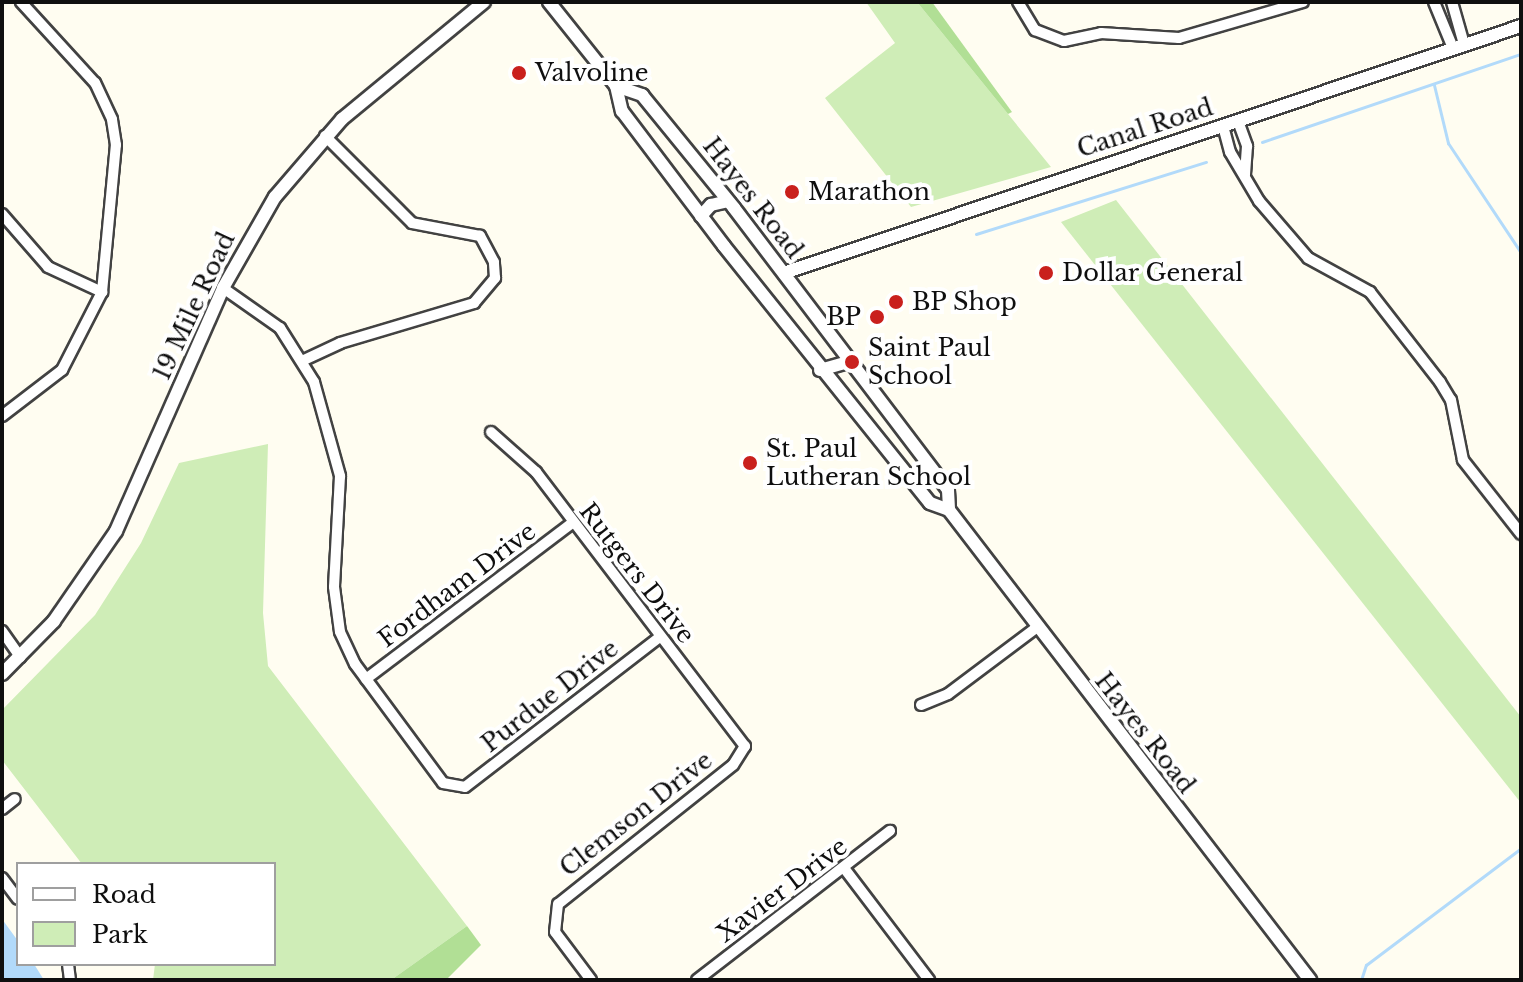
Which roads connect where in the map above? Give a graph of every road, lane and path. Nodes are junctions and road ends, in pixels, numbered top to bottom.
1 (21, 2) edge
2 (484, 2) edge
3 (549, 2) edge
4 (1018, 2) edge
5 (1303, 2) edge
6 (1434, 2) edge
7 (1452, 2) edge
8 (1276, 6) edge
9 (1521, 26) edge
10 (1458, 46) junction
11 (616, 86) junction
12 (1238, 121) junction
13 (1223, 126) junction
14 (325, 136) junction
15 (1245, 175) junction
16 (728, 201) junction
17 (2, 214) edge
18 (701, 216) junction
19 (784, 273) junction
20 (223, 288) junction
21 (102, 292) junction
22 (304, 360) junction
23 (851, 361) junction
24 (820, 370) junction
25 (2, 416) edge
26 (491, 432) dead end
27 (949, 510) junction
28 (572, 523) junction
29 (1521, 534) edge
30 (1036, 628) junction
31 (2, 631) edge
32 (660, 637) junction
33 (20, 657) junction
34 (2, 674) edge
35 (366, 679) junction
36 (921, 705) dead end
37 (745, 746) joint
38 (15, 799) dead end
39 (2, 809) edge
40 (890, 831) dead end
41 (844, 868) junction
42 (2, 878) edge
43 (16, 896) edge
44 (591, 980) edge
45 (697, 980) edge
46 (929, 980) edge
47 (1310, 980) edge

1 - 21 street
2 - 14 street, 19 Mile Road
3 - 11 street, Hayes Road
4 - 8 street
5 - 8 street
6 - 10 street
7 - 10 street
9 - 10 street, Canal Road
10 - 12 street, Canal Road
11 - 16 street, Hayes Road
11 - 18 street, Hayes Road
12 - 13 street, Canal Road
12 - 15 street
13 - 15 street
13 - 19 street, Canal Road
14 - 20 street, 19 Mile Road
14 - 22 street
15 - 29 street
16 - 18 street
16 - 19 street, Hayes Road
17 - 21 street
18 - 24 street, Hayes Road
19 - 23 street, Hayes Road
20 - 22 street
20 - 33 street, 19 Mile Road
21 - 25 street
22 - 35 street
23 - 24 street
23 - 27 street, Hayes Road
24 - 27 street, Hayes Road
26 - 28 street, Rutgers Drive
27 - 30 street, Hayes Road
28 - 32 street, Rutgers Drive
28 - 35 street, Fordham Drive
30 - 36 street
30 - 47 street, Hayes Road
31 - 33 street
32 - 35 street, Purdue Drive
32 - 37 street, Rutgers Drive
33 - 34 street, 19 Mile Road
37 - 44 street, Clemson Drive
38 - 39 street
40 - 41 street, Xavier Drive
41 - 45 street, Xavier Drive
41 - 46 street
42 - 43 street

